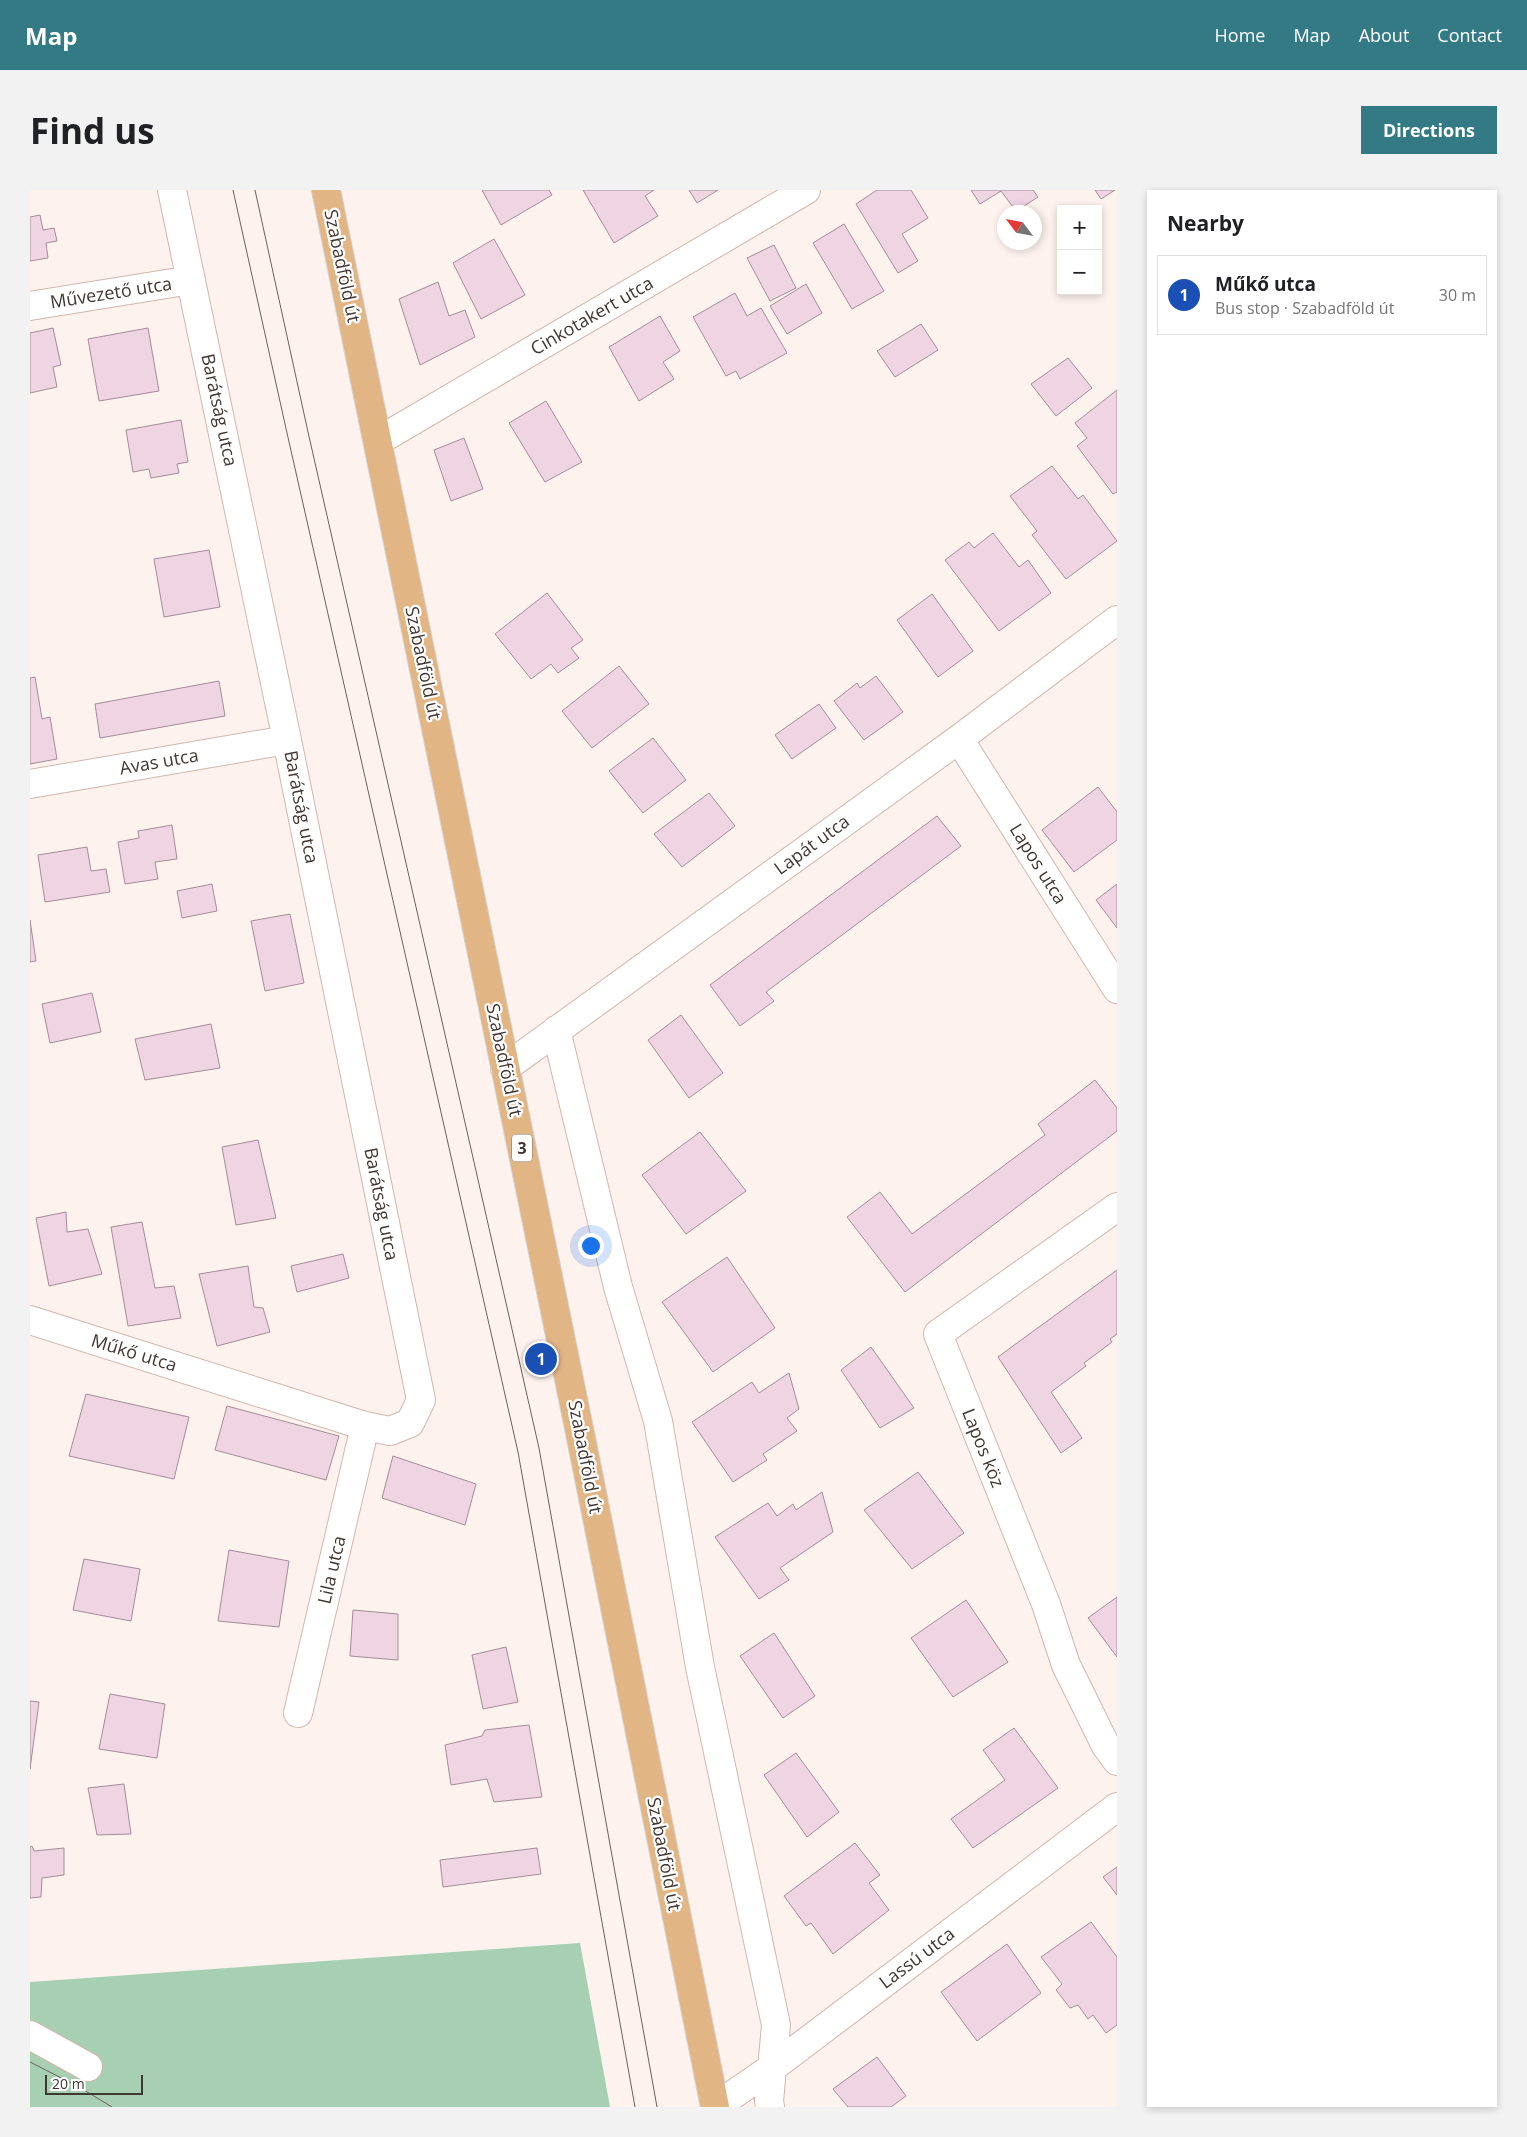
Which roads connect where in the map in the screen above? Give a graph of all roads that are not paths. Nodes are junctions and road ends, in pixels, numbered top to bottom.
1 (172, 190) edge
2 (326, 190) edge
3 (806, 190) edge
4 (191, 280) junction
5 (30, 306) edge
6 (378, 441) junction
7 (1117, 620) edge
8 (959, 738) junction
9 (287, 740) junction
10 (30, 784) edge
11 (1117, 989) edge
12 (556, 1030) junction
13 (506, 1068) junction
14 (1117, 1207) edge
15 (30, 1320) edge
16 (410, 1423) joint
17 (365, 1426) junction
18 (298, 1713) dead end
19 (1117, 1761) edge
20 (1117, 1807) edge
21 (30, 2035) edge
22 (773, 2066) junction
23 (88, 2067) dead end
24 (715, 2107) edge
25 (770, 2107) edge

1 - 4 street, Barátság utca
2 - 6 main road, Szabadföld út / 3
3 - 6 street, Cinkotakert utca
4 - 5 street, Művezető utca
4 - 9 street, Barátság utca
6 - 13 main road, Szabadföld út / 3
7 - 8 street, Lapát utca
8 - 11 street, Lapos utca
8 - 12 street, Lapát utca
9 - 10 street, Avas utca
9 - 16 street, Barátság utca
12 - 13 street, Lapát utca
12 - 22 street
13 - 24 main road, Szabadföld út / 3
14 - 19 street, Lapos köz
15 - 17 street, Műkő utca
16 - 17 street, Műkő utca
17 - 18 street, Lila utca
20 - 22 street, Lassú utca
21 - 23 street
22 - 24 street, Lassú utca
22 - 25 street

